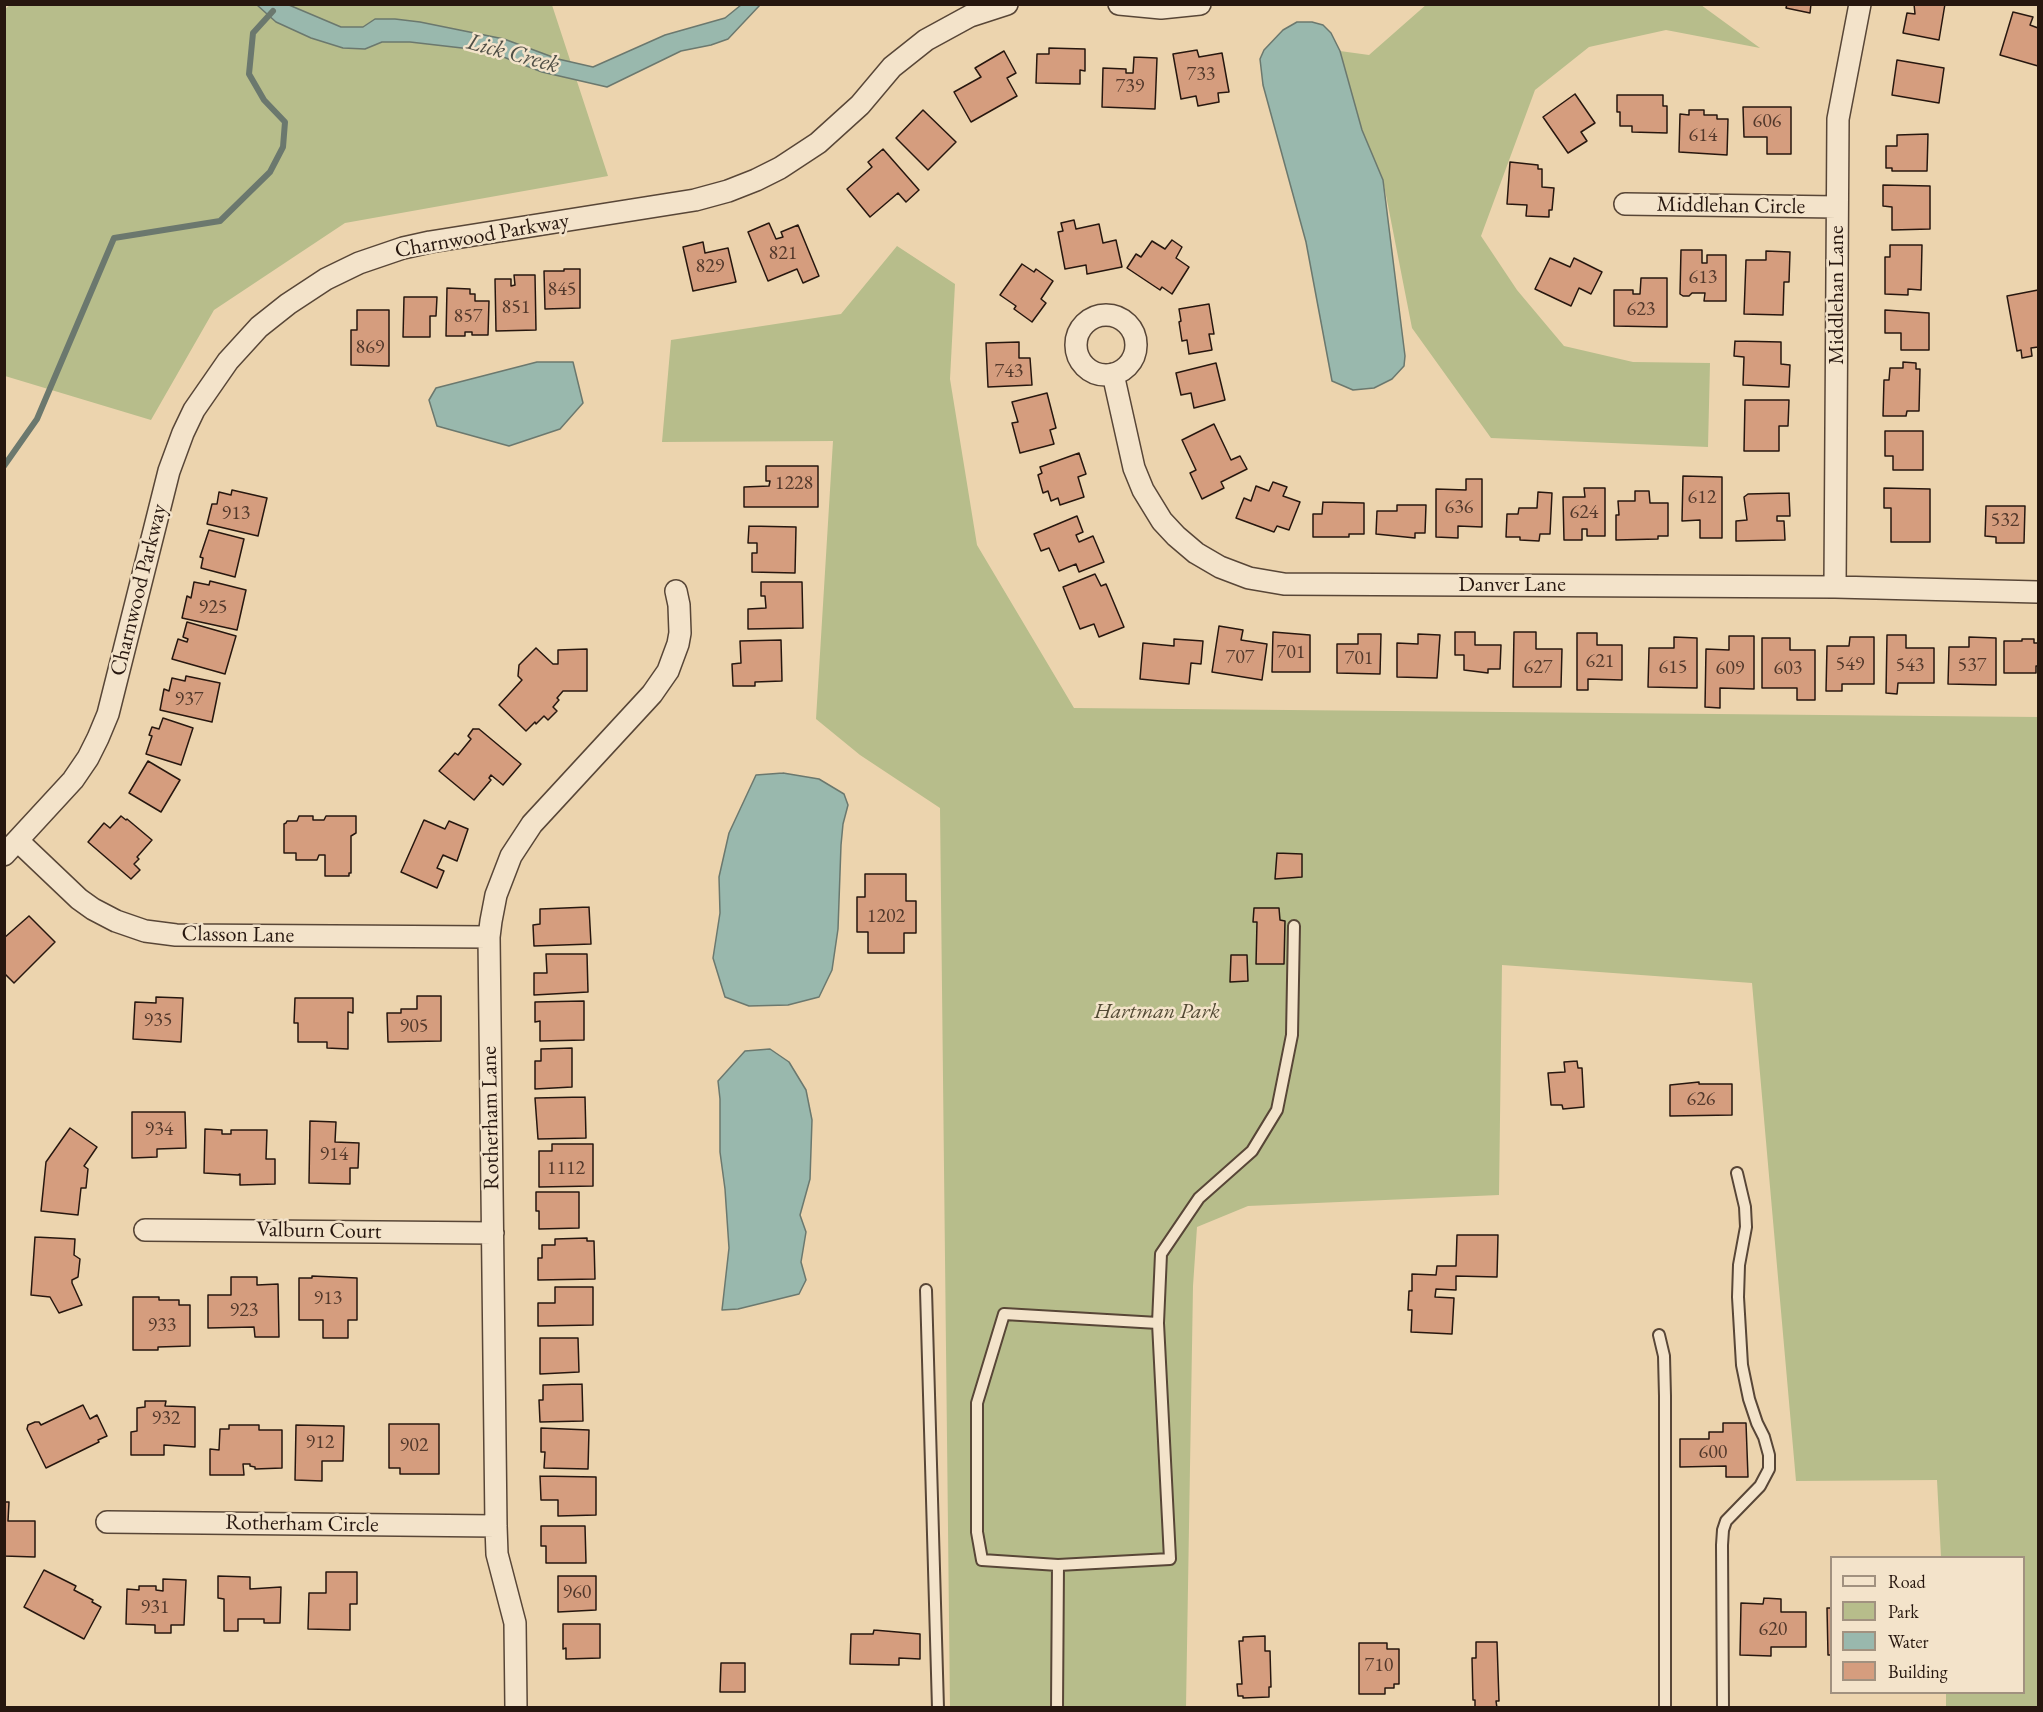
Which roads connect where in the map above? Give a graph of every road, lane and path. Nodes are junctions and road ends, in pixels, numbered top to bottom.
1 (1007, 4) edge
2 (1119, 4) edge
3 (1200, 4) edge
4 (1860, 4) edge
5 (1625, 204) dead end
6 (1837, 207) junction
7 (1113, 374) dead end
8 (1835, 587) junction
9 (676, 591) dead end
10 (2038, 592) edge
11 (11, 848) edge
12 (1294, 926) dead end
13 (489, 937) junction
14 (1737, 1173) dead end
15 (145, 1230) dead end
16 (493, 1233) junction
17 (926, 1290) dead end
18 (1158, 1323) junction
19 (1659, 1335) dead end
20 (107, 1522) dead end
21 (496, 1526) junction
22 (1058, 1565) junction
23 (516, 1707) edge
24 (938, 1707) edge
25 (1057, 1707) edge
26 (1665, 1707) edge
27 (1723, 1707) edge

1 - 11 street, Charnwood Parkway
2 - 3 street
4 - 6 street, Middlehan Lane
5 - 6 street, Middlehan Circle
6 - 8 street, Middlehan Lane
7 - 8 street, Danver Lane
8 - 10 street, Danver Lane
9 - 13 street, Rotherham Lane
11 - 13 street, Classon Lane
12 - 18 lane
13 - 16 street, Rotherham Lane
14 - 27 lane
15 - 16 street, Valburn Court
16 - 21 street, Rotherham Lane
17 - 24 lane
18 - 22 lane
18 - 22 lane
19 - 26 lane
20 - 21 street, Rotherham Circle
21 - 23 street, Rotherham Lane
22 - 25 lane

